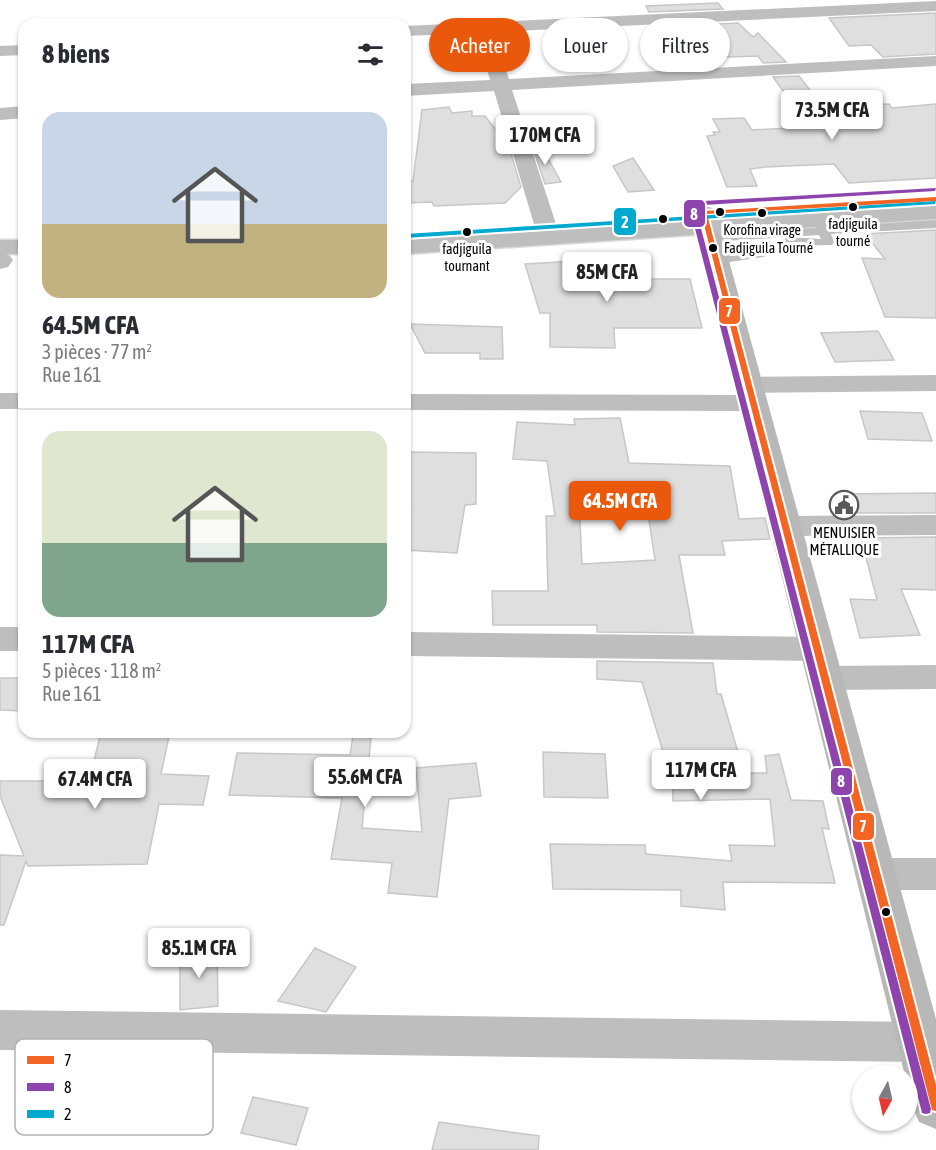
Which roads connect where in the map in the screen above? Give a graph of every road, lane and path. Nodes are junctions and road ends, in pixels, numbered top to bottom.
1 (936, 6) edge
2 (530, 25) edge
3 (429, 30) edge
4 (411, 31) edge
5 (18, 50) edge
6 (0, 51) edge
7 (936, 61) edge
8 (497, 72) edge
9 (501, 85) junction
10 (411, 90) edge
11 (18, 112) edge
12 (0, 114) edge
13 (936, 199) edge
14 (936, 212) edge
15 (544, 224) junction
16 (936, 224) edge
17 (822, 225) junction
18 (785, 232) junction
19 (411, 233) edge
20 (709, 235) junction
21 (411, 247) edge
22 (18, 250) edge
23 (5, 258) edge
24 (936, 383) edge
25 (751, 394) junction
26 (0, 401) edge
27 (18, 401) edge
28 (411, 402) edge
29 (936, 525) edge
30 (785, 526) junction
31 (0, 639) edge
32 (18, 639) edge
33 (411, 644) edge
34 (821, 663) junction
35 (936, 677) edge
36 (875, 873) junction
37 (936, 874) edge
38 (0, 1030) edge
39 (919, 1042) junction
40 (936, 1106) edge

1 - 2 street
3 - 4 street
5 - 6 street
7 - 9 street
8 - 9 street
9 - 10 street
9 - 15 street
11 - 12 street
13 - 20 main road
14 - 17 main road
15 - 19 main road
15 - 20 main road
16 - 17 lane
17 - 18 main road
18 - 20 main road
18 - 20 lane
20 - 21 main road
20 - 25 street
22 - 23 main road
24 - 25 street
25 - 28 street
25 - 30 street
26 - 27 street
29 - 30 street
30 - 34 street
31 - 32 street
33 - 34 street
34 - 35 street
34 - 36 street
36 - 37 street
36 - 39 street
38 - 39 street
39 - 40 street

